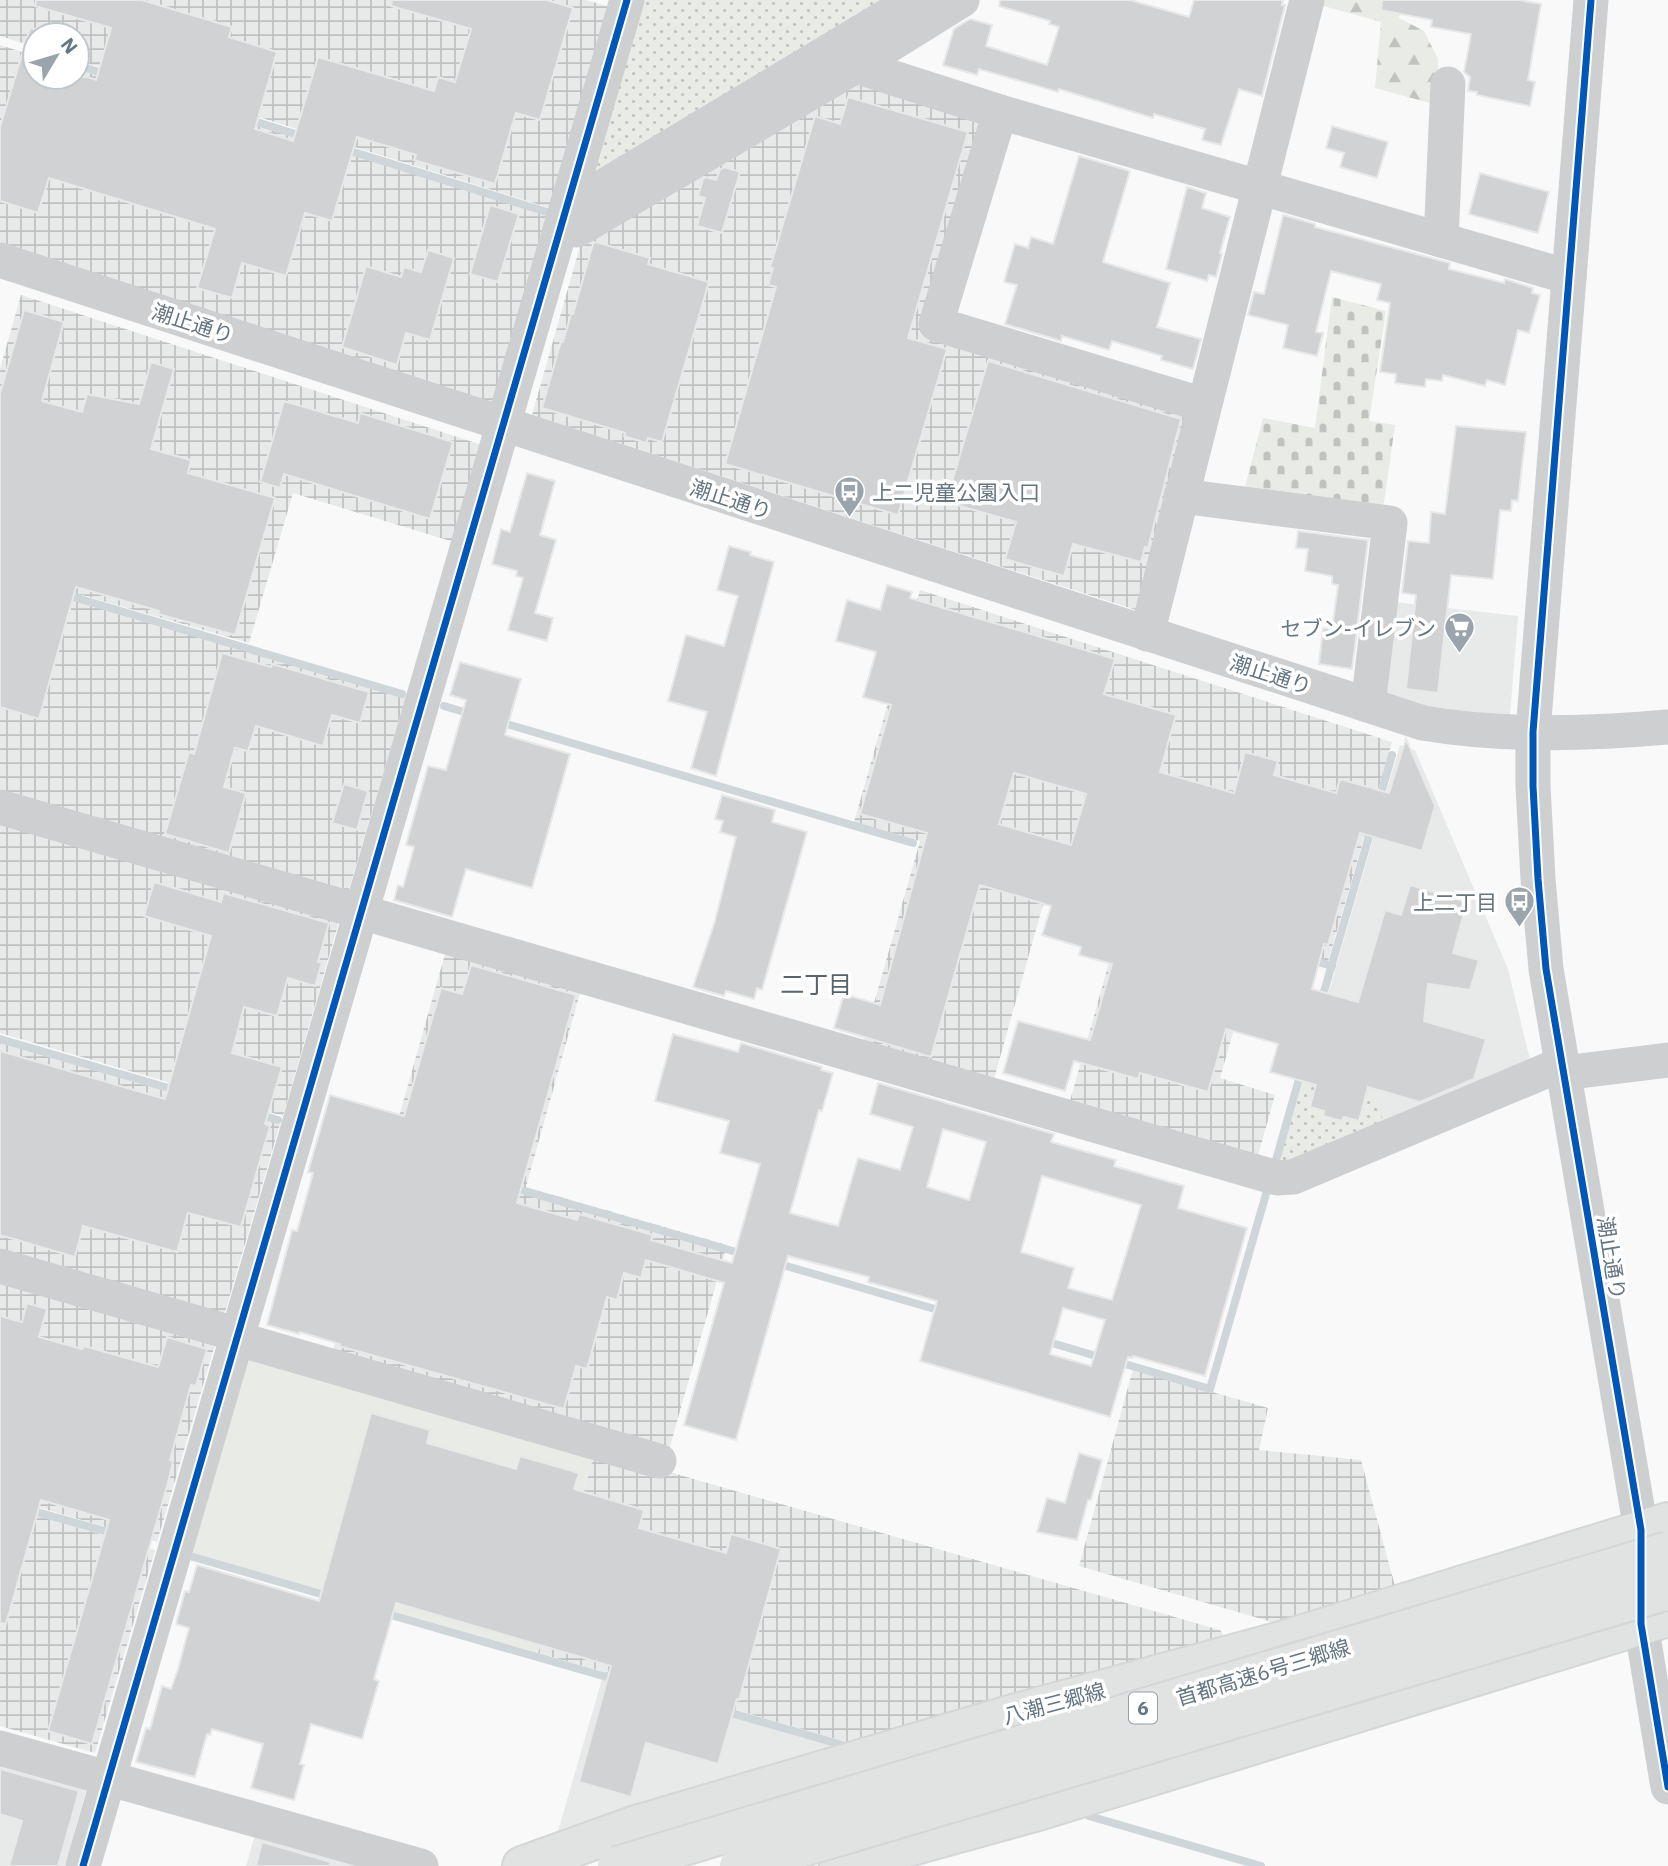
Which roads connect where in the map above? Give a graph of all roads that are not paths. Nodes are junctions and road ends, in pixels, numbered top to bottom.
1 (627, 0) edge
2 (914, 0) edge
3 (962, 0) edge
4 (1307, 0) edge
5 (1591, 0) edge
6 (856, 66) junction
7 (1448, 84) dead end
8 (1000, 112) junction
9 (574, 185) junction
10 (1261, 189) junction
11 (562, 226) junction
12 (1441, 240) junction
13 (0, 260) edge
14 (1569, 277) junction
15 (1204, 405) junction
16 (503, 424) junction
17 (1181, 496) junction
18 (1147, 634) junction
19 (1368, 705) junction
20 (1668, 727) edge
21 (1534, 732) junction
22 (0, 807) edge
23 (361, 910) junction
24 (1668, 1060) edge
25 (1563, 1068) junction
26 (0, 1266) edge
27 (239, 1337) junction
28 (659, 1461) dead end
29 (1659, 1534) edge
30 (1668, 1590) edge
31 (1654, 1620) edge
32 (0, 1748) edge
33 (108, 1779) junction
34 (1668, 1787) edge
35 (83, 1866) edge
36 (421, 1866) edge
37 (522, 1866) edge
38 (617, 1866) edge
39 (739, 1866) edge
40 (839, 1866) edge

1 - 9 street
2 - 9 street
3 - 6 street
4 - 10 street
5 - 14 street
6 - 8 street
6 - 11 street
7 - 12 street
8 - 10 street
8 - 15 street
9 - 11 street
10 - 12 street
10 - 15 street
11 - 16 street
12 - 14 street
13 - 16 street, 潮止通り
14 - 21 street
15 - 17 street
16 - 18 street, 潮止通り
16 - 23 street
17 - 18 street
17 - 19 street
18 - 19 street, 潮止通り
19 - 21 street, 潮止通り
20 - 21 street
21 - 25 street, 潮止通り
22 - 23 street
23 - 25 street
23 - 27 street
24 - 25 street
25 - 29 street, 潮止通り
26 - 27 street
27 - 28 street
27 - 33 street
29 - 31 street, 潮止通り
29 - 37 main road, 八潮三郷線
29 - 38 main road, 首都高速6号三郷線 / 6, bridge
30 - 39 main road, 首都高速6号三郷線 / 6, bridge
31 - 34 street, 潮止通り
31 - 40 main road
32 - 33 street
33 - 35 street
33 - 36 street

